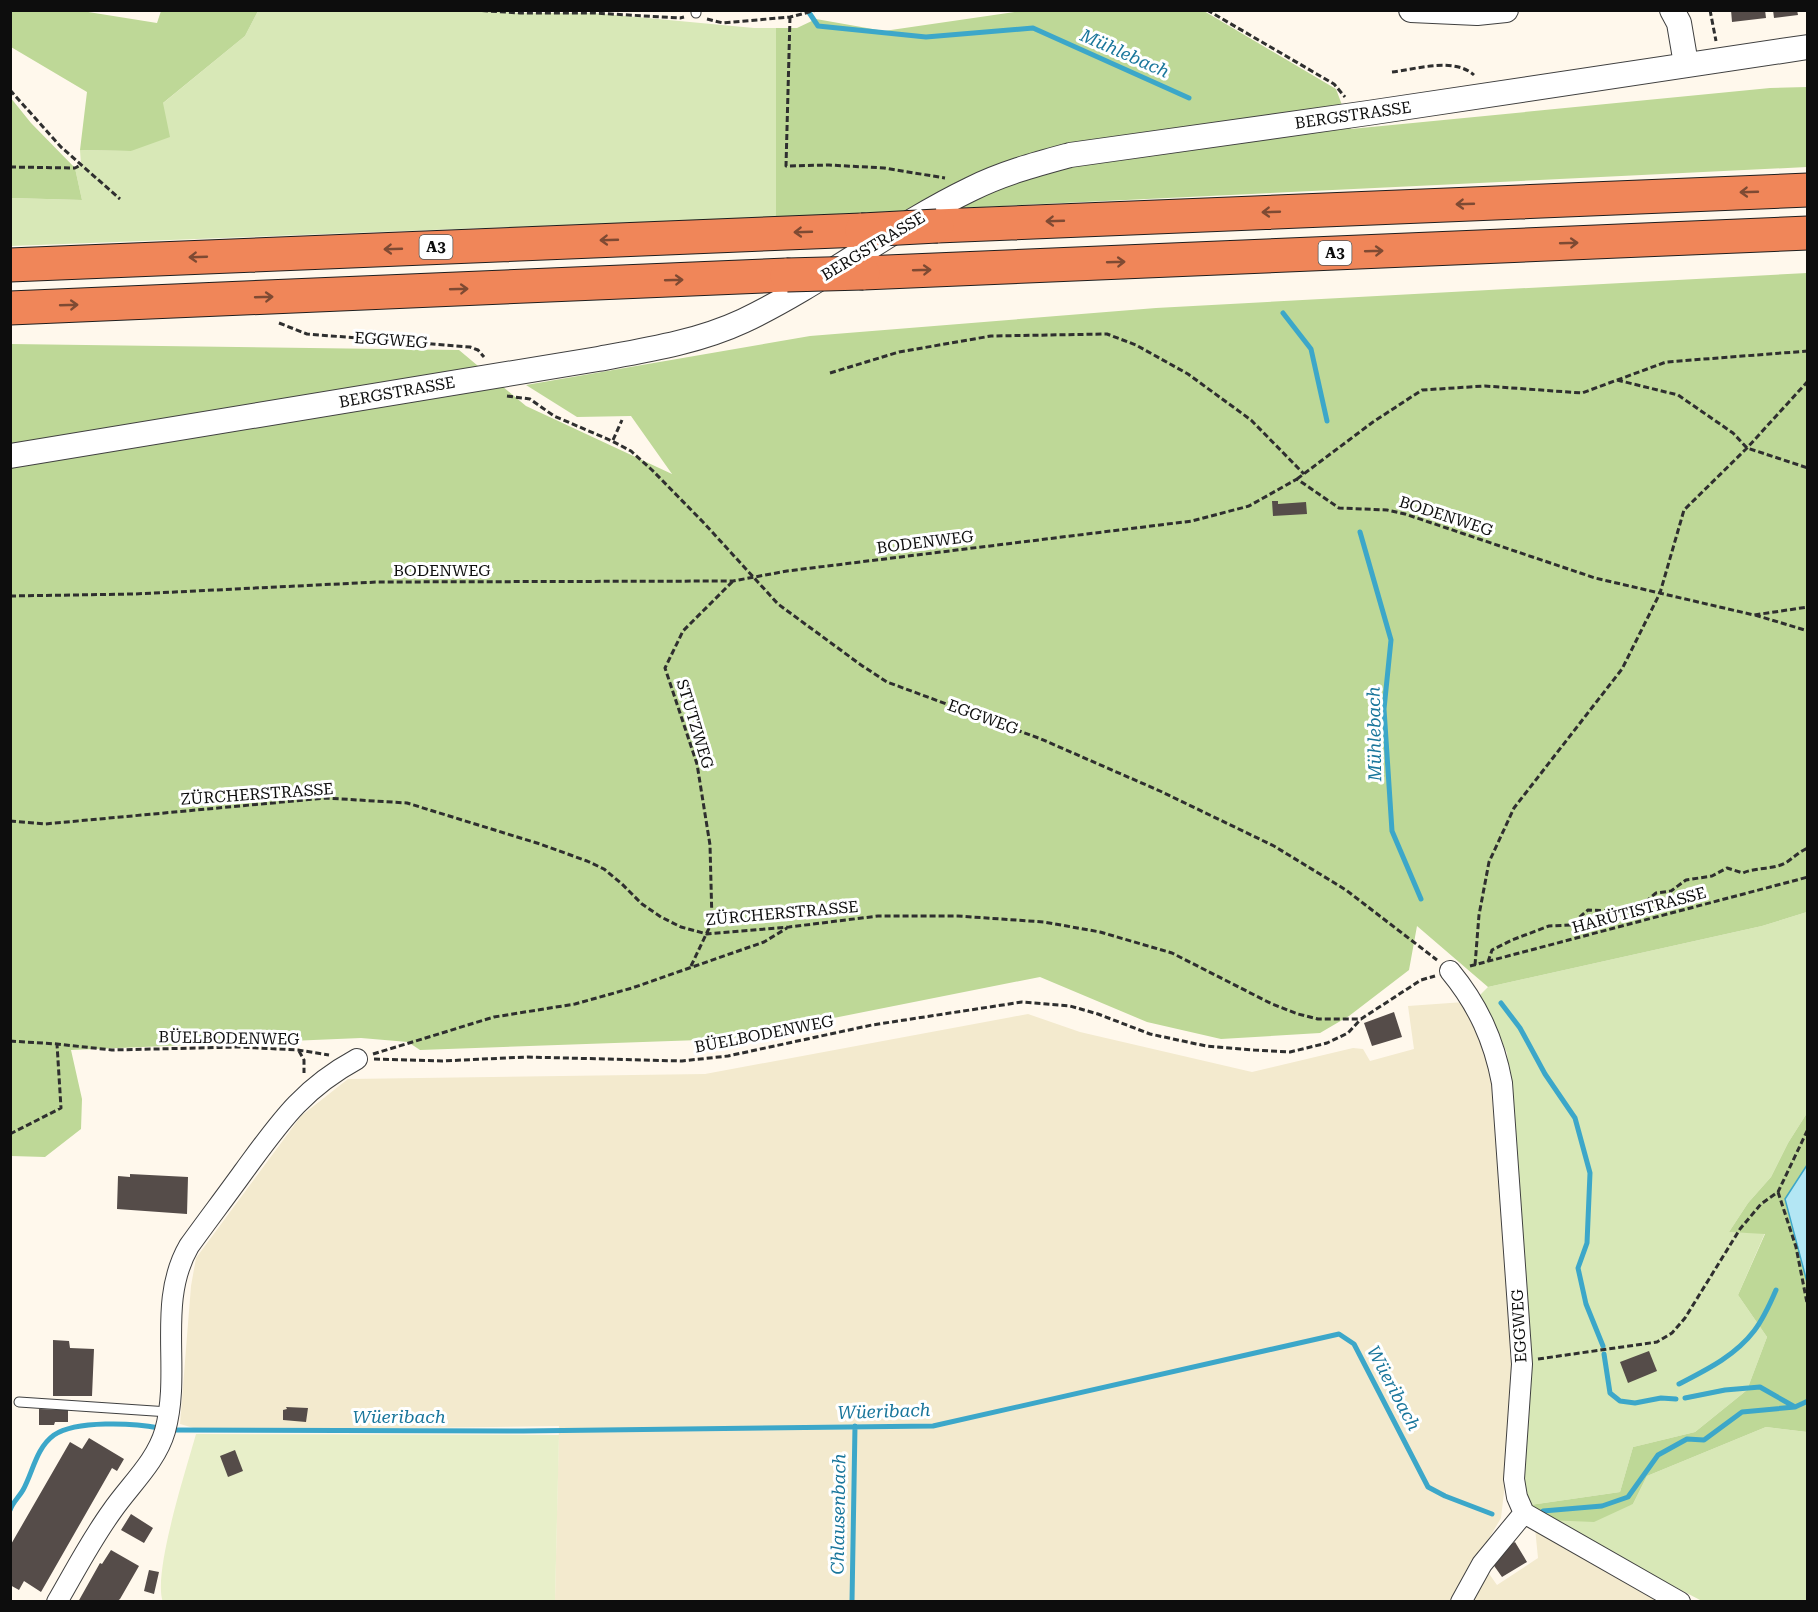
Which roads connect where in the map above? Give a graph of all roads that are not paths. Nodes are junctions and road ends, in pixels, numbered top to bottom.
1 (1411, 10) edge
2 (1506, 10) edge
3 (1672, 10) edge
4 (1808, 46) edge
5 (1686, 64) junction
6 (1808, 189) edge
7 (1808, 233) edge
8 (10, 265) edge
9 (10, 308) edge
10 (10, 456) edge
11 (1450, 971) road end
12 (357, 1059) road end
13 (19, 1402) dead end
14 (169, 1412) junction
15 (1524, 1513) junction
16 (57, 1602) edge
17 (1461, 1602) edge
18 (1680, 1602) edge

1 - 2 street
3 - 5 street
4 - 5 street, BERGSTRASSE
5 - 10 street, BERGSTRASSE
6 -> 8 highway, A3, bridge
9 -> 7 highway, A3, bridge
11 - 15 street, EGGWEG
12 - 14 street
13 - 14 lane
14 - 16 street
15 - 17 street
15 - 18 street

